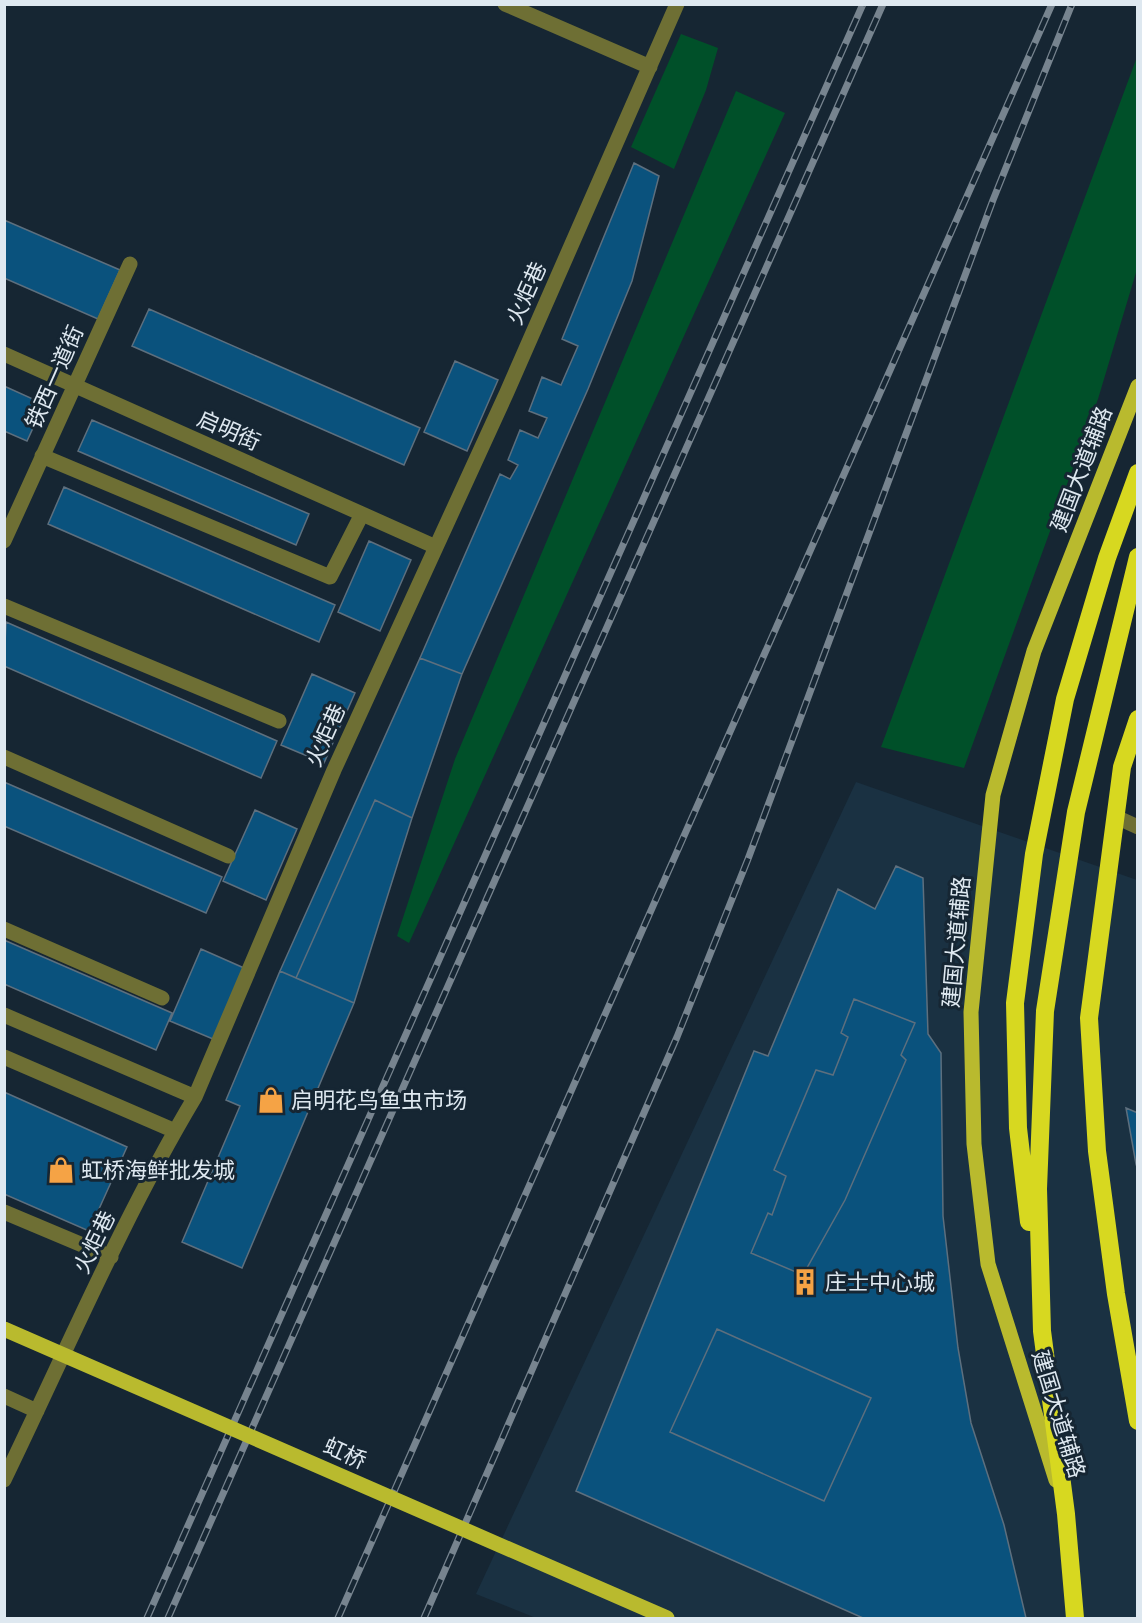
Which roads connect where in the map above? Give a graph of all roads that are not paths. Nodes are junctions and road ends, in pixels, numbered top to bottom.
1 (505, 4) edge
2 (677, 4) edge
3 (650, 68) junction
4 (130, 264) dead end
5 (4, 354) edge
6 (74, 384) junction
7 (1137, 386) edge
8 (42, 456) junction
9 (1137, 473) edge
10 (362, 514) junction
11 (5, 537) edge
12 (436, 547) junction
13 (1137, 557) edge
14 (4, 606) edge
15 (1137, 719) edge
16 (279, 721) dead end
17 (4, 757) edge
18 (1116, 817) junction
19 (1137, 827) edge
20 (228, 856) dead end
21 (4, 929) edge
22 (162, 998) dead end
23 (4, 1016) edge
24 (4, 1057) edge
25 (195, 1097) junction
26 (175, 1131) junction
27 (4, 1212) edge
28 (111, 1257) junction
29 (4, 1329) edge
30 (1042, 1331) junction
31 (4, 1396) edge
32 (37, 1411) junction
33 (1137, 1422) edge
34 (4, 1480) edge
35 (1066, 1514) junction
36 (667, 1618) edge
37 (1075, 1618) edge

1 - 3 street
2 - 3 street, 火炬巷
3 - 12 street, 火炬巷
4 - 6 street, 铁西一道街
5 - 6 street, 启明街
6 - 8 street, 铁西一道街
6 - 10 street, 启明街
7 - 35 main road, 建国大道辅路
8 - 10 street
8 - 11 street, 铁西一道街
9 - 30 highway
10 - 12 street, 启明街
12 - 25 street, 火炬巷
13 - 30 highway
14 - 16 street
15 - 18 highway
17 - 20 street
18 - 19 street
18 - 33 highway
21 - 22 street
23 - 25 street
24 - 26 street
25 - 26 street, 火炬巷
26 - 28 street, 火炬巷
27 - 28 street
28 - 32 street, 火炬巷
29 - 36 main road, 虹桥, bridge
30 - 35 highway
31 - 32 street
32 - 34 street, 火炬巷
35 - 37 highway

